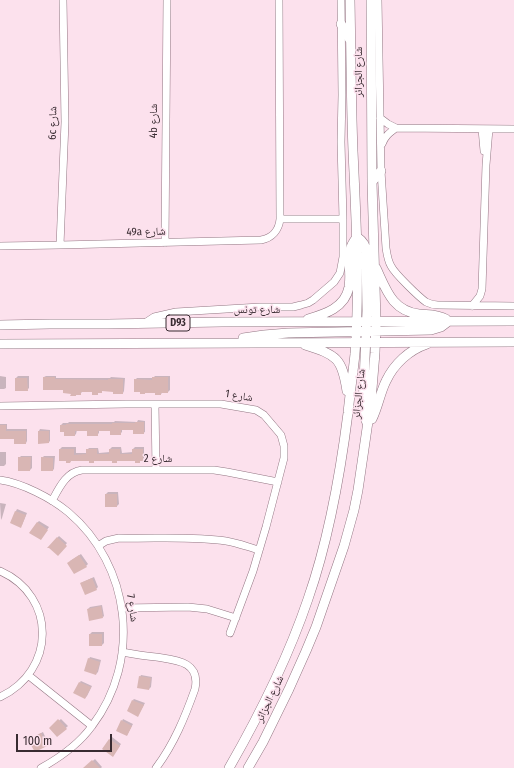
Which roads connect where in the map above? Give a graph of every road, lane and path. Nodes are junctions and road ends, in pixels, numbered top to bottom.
1 (63, 0) edge
2 (167, 0) edge
3 (279, 0) edge
4 (341, 0) edge
5 (350, 0) edge
6 (371, 0) edge
7 (378, 0) edge
8 (341, 24) junction
9 (351, 41) junction
10 (380, 118) junction
11 (396, 128) junction
12 (486, 129) junction
13 (514, 129) edge
14 (381, 148) junction
15 (381, 171) junction
16 (372, 182) junction
17 (280, 219) junction
18 (343, 220) junction
19 (357, 236) junction
20 (165, 243) junction
21 (60, 245) junction
22 (0, 246) edge
23 (374, 264) junction
24 (482, 289) junction
25 (472, 306) junction
26 (491, 306) junction
27 (514, 306) edge
28 (449, 321) junction
29 (514, 321) edge
30 (294, 322) junction
31 (143, 324) junction
32 (1, 325) edge
33 (356, 326) junction
34 (366, 326) junction
35 (376, 326) junction
36 (225, 342) junction
37 (297, 342) junction
38 (355, 342) junction
39 (366, 342) junction
40 (376, 342) junction
41 (432, 342) junction
42 (514, 342) edge
43 (0, 344) edge
44 (349, 403) junction
45 (155, 404) junction
46 (0, 406) edge
47 (368, 425) junction
48 (156, 470) junction
49 (0, 480) edge
50 (278, 482) junction
51 (52, 501) junction
52 (98, 546) junction
53 (259, 550) junction
54 (0, 571) edge
55 (122, 608) junction
56 (236, 618) junction
57 (230, 633) dead end
58 (122, 652) junction
59 (28, 675) junction
60 (0, 696) edge
61 (92, 726) junction
62 (42, 768) edge
63 (156, 768) edge
64 (229, 768) edge
65 (248, 768) edge

1 - 21 street, 6c شارع
2 - 20 street, 4b شارع
3 - 17 street
4 - 8 street
5 - 9 main road, شارع الجزائر
6 - 16 main road, شارع الجزائر
7 - 10 street
8 - 9 main road
8 - 18 street
9 - 19 main road, شارع الجزائر
10 - 11 street
10 - 14 street
11 - 12 street
11 - 14 street
12 - 13 street
12 - 24 street
14 - 15 street
15 - 16 main road
15 - 25 street
16 - 23 main road, شارع الجزائر
17 - 18 street
17 - 20 street, 49a شارع
18 - 31 street
19 - 30 main road
19 - 33 main road, شارع الجزائر
19 - 34 main road
20 - 21 street, 49a شارع
21 - 22 street, 49a شارع
23 - 28 main road
23 - 35 main road, شارع الجزائر
24 - 25 street
24 - 26 street
25 - 26 street
26 - 27 street
28 - 29 main road
28 - 35 main road, شارع تونس
30 - 31 main road, شارع تونس / D93
30 - 33 main road, شارع تونس / D93
31 - 32 main road, شارع تونس / D93
33 - 34 main road, شارع تونس / D93
33 - 36 main road
33 - 38 main road, شارع الجزائر
34 - 35 main road, شارع تونس
34 - 39 main road
35 - 40 main road, شارع الجزائر
36 - 37 main road, D93
36 - 43 main road, D93
37 - 38 main road, D93
37 - 44 main road
38 - 39 main road, D93
38 - 44 main road, شارع الجزائر
39 - 40 main road, D93
39 - 47 main road
40 - 41 main road, D93
40 - 47 main road, شارع الجزائر
41 - 42 main road, D93
41 - 47 main road
44 - 64 main road, شارع الجزائر
45 - 46 street, شارع 1
45 - 48 street
45 - 50 street, شارع 1
47 - 65 main road, شارع الجزائر
48 - 50 street, شارع 2
48 - 51 street, شارع 2
49 - 51 street, شارع 7
50 - 53 street, شارع 1
51 - 52 street, شارع 7
52 - 53 street
52 - 55 street, شارع 7
53 - 56 street, شارع 1
54 - 59 street
55 - 56 street
55 - 58 street, شارع 7
56 - 57 street, شارع 1
58 - 61 street, شارع 7
58 - 63 street
59 - 60 street
59 - 61 street
61 - 62 street, شارع 7

